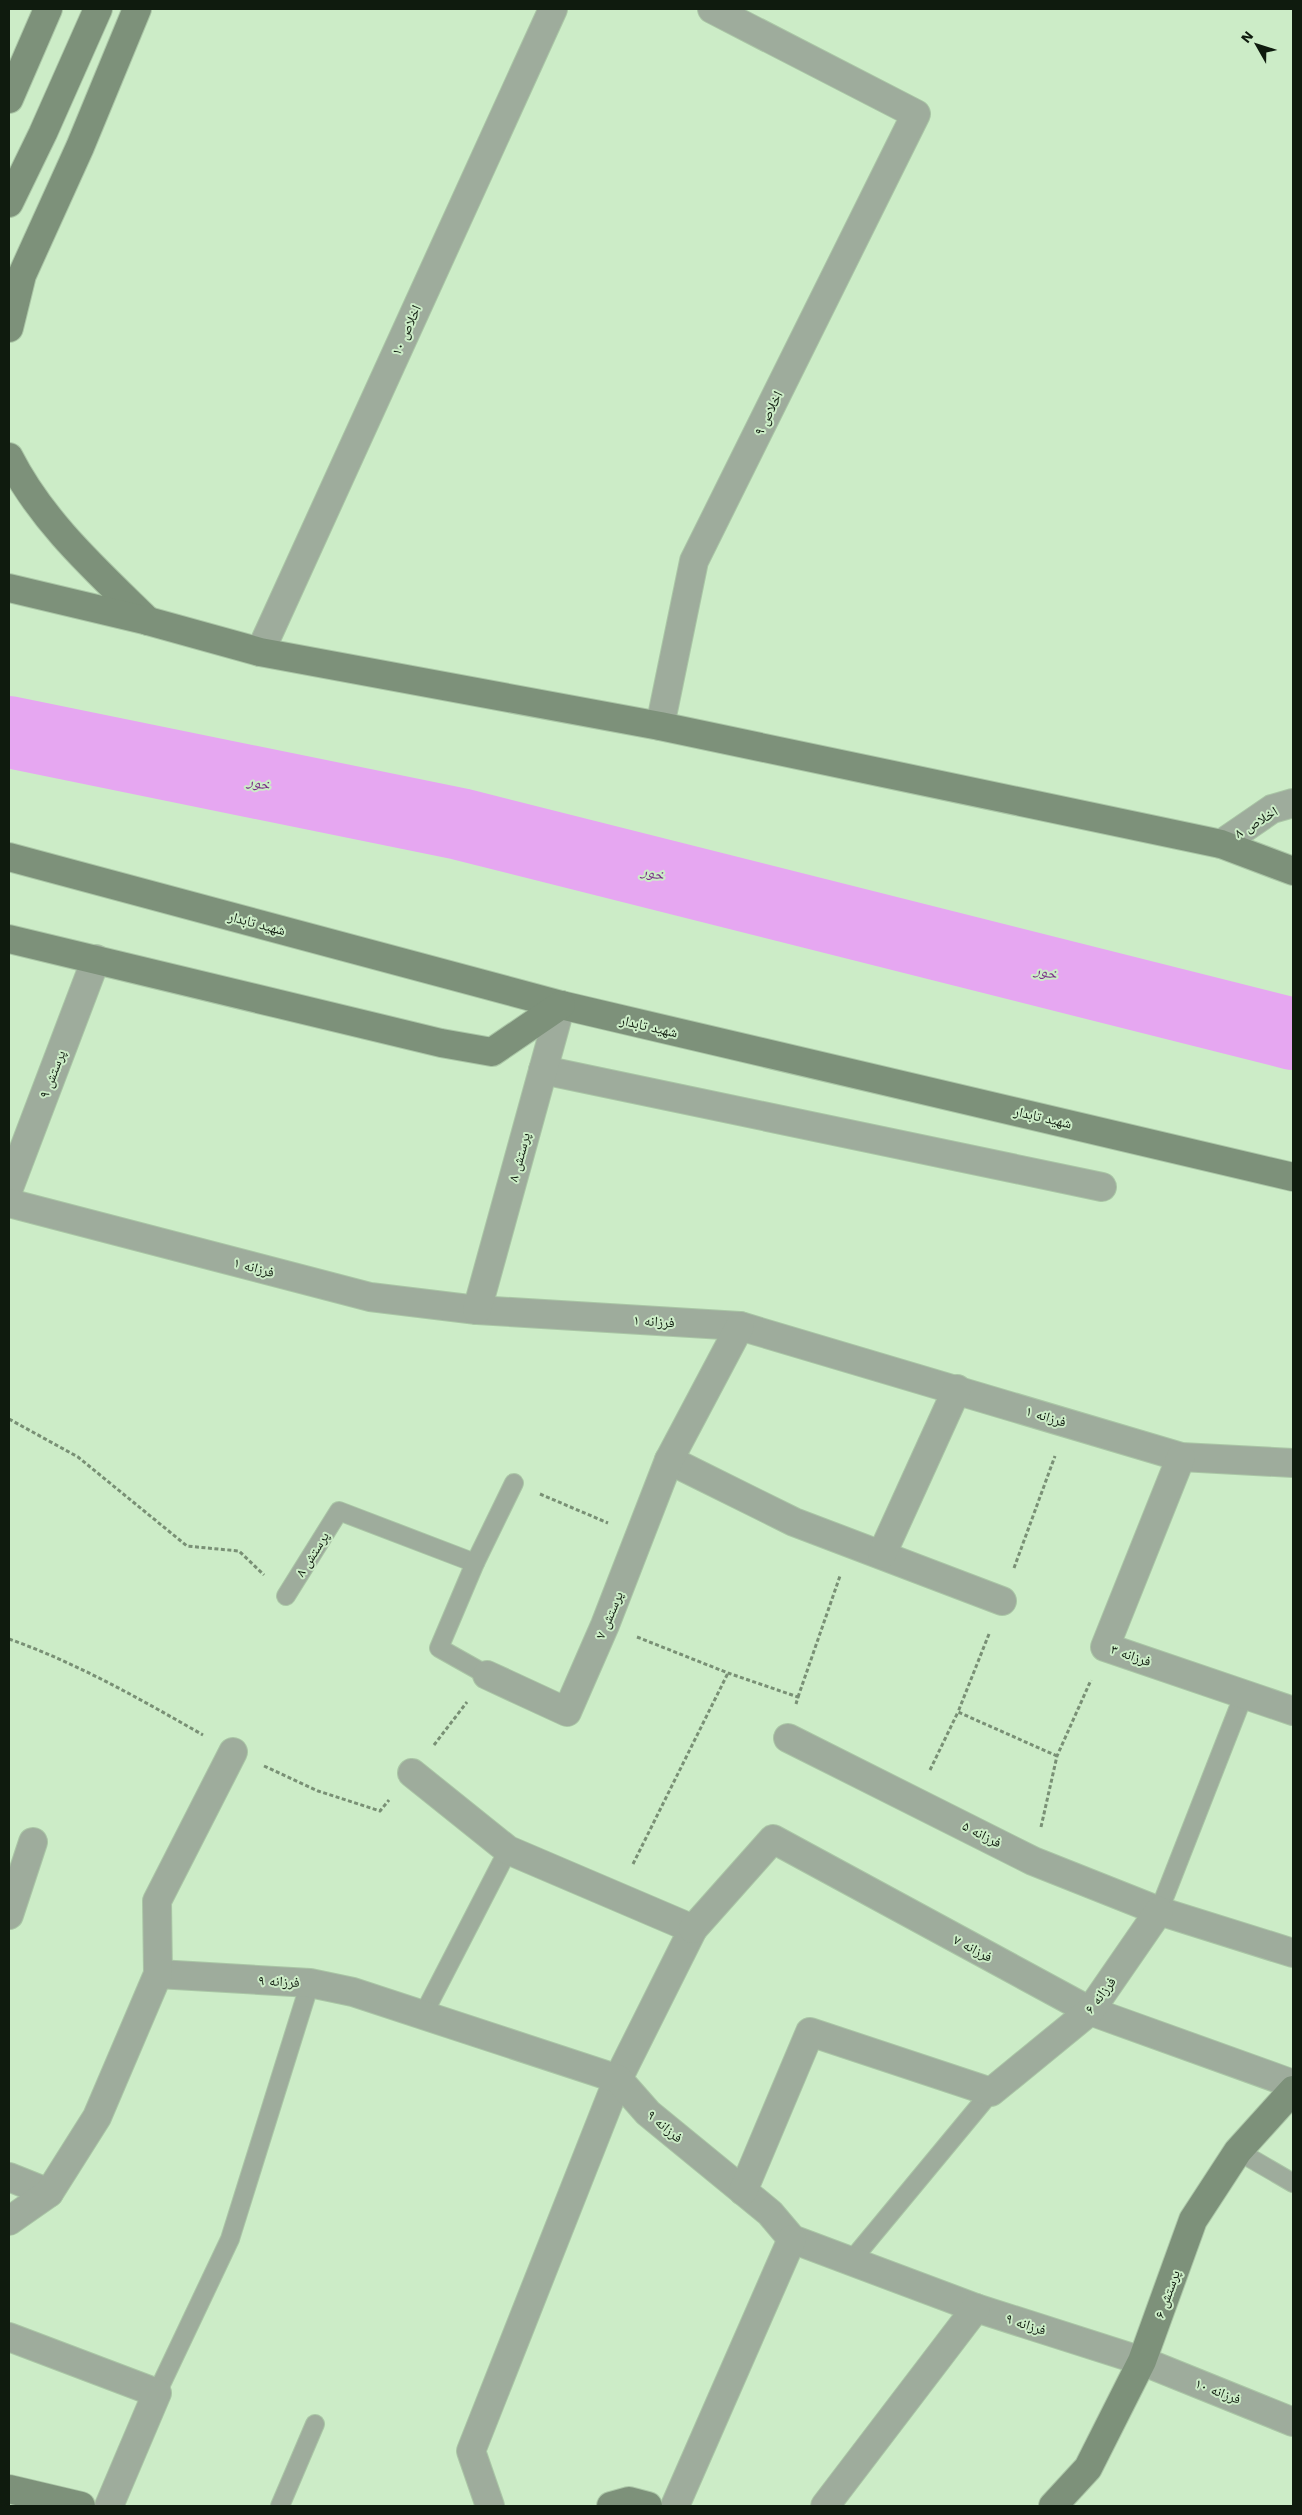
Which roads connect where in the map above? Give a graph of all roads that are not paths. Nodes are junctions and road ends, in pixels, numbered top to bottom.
1 (48, 9) edge
2 (98, 9) edge
3 (138, 9) edge
4 (553, 9) edge
5 (712, 9) edge
6 (9, 100) edge
7 (9, 204) edge
8 (9, 328) edge
9 (9, 457) edge
10 (9, 588) edge
11 (148, 621) junction
12 (260, 652) junction
13 (660, 726) junction
14 (1293, 803) edge
15 (1221, 844) junction
16 (9, 857) edge
17 (1293, 871) edge
18 (9, 939) edge
19 (96, 959) junction
20 (561, 1005) junction
21 (543, 1070) junction
22 (1293, 1177) edge
23 (1102, 1187) dead end
24 (9, 1188) edge
25 (9, 1203) edge
26 (477, 1310) junction
27 (740, 1326) junction
28 (957, 1389) junction
29 (1181, 1457) junction
30 (669, 1460) junction
31 (1293, 1463) edge
32 (514, 1483) road end
33 (882, 1554) junction
34 (475, 1563) junction
35 (286, 1596) road end
36 (1002, 1601) road end
37 (487, 1676) joint
38 (1244, 1694) junction
39 (1293, 1711) edge
40 (788, 1738) road end
41 (233, 1752) dead end
42 (412, 1773) road end
43 (33, 1842) dead end
44 (508, 1850) junction
45 (1159, 1911) junction
46 (9, 1915) edge
47 (693, 1929) junction
48 (1293, 1952) edge
49 (158, 1974) junction
50 (310, 1983) junction
51 (1090, 2011) junction
52 (423, 2015) junction
53 (618, 2079) junction
54 (1293, 2084) edge
55 (1293, 2090) edge
56 (991, 2092) junction
57 (1238, 2151) junction
58 (9, 2177) edge
59 (1293, 2183) edge
60 (744, 2191) junction
61 (49, 2194) junction
62 (9, 2220) edge
63 (792, 2239) junction
64 (851, 2261) junction
65 (976, 2308) junction
66 (9, 2337) edge
67 (1142, 2361) junction
68 (157, 2393) junction
69 (1293, 2422) edge
70 (315, 2424) dead end
71 (9, 2489) edge
72 (54, 2503) edge
73 (81, 2506) edge
74 (109, 2506) edge
75 (280, 2506) edge
76 (490, 2506) edge
77 (611, 2506) edge
78 (648, 2506) edge
79 (675, 2506) edge
80 (825, 2506) edge
81 (1053, 2506) edge

1 - 6 street
2 - 7 street
3 - 8 street
4 - 12 street, اخلاص ۱۰
5 - 13 street, اخلاص ۹
9 - 11 street
10 - 11 street
11 - 12 street
12 - 13 street
13 - 15 street
14 - 15 street, اخلاص ۸
15 - 17 street
16 - 20 street, شهید تابدار
18 - 19 street
19 - 20 street
19 - 24 street, پرستش ۹
20 - 21 street, پرستش ۸
20 - 22 street, شهید تابدار
21 - 23 street
21 - 26 street, پرستش ۸
25 - 26 street, فرزانه ۱
26 - 27 street, فرزانه ۱
27 - 28 street, فرزانه ۱
27 - 30 street, پرستش ۷
28 - 29 street, فرزانه ۱
28 - 33 street
29 - 31 street, فرزانه ۱
29 - 38 street, فرزانه ۳
30 - 33 street
30 - 37 street, پرستش ۷
32 - 34 lane
33 - 36 street
34 - 35 lane, پرستش ۸
34 - 37 lane
38 - 39 street, فرزانه ۳
38 - 45 lane, فرزانه ۶
40 - 45 street, فرزانه ۵
41 - 49 street
42 - 44 street
43 - 46 street
44 - 47 street
44 - 52 lane
45 - 48 street, فرزانه ۵
45 - 51 street, فرزانه ۶
47 - 51 street, فرزانه ۷
47 - 53 street
49 - 50 street, فرزانه ۹
49 - 61 street
50 - 52 street, فرزانه ۹
50 - 68 lane
51 - 54 street, فرزانه ۷
51 - 56 street, فرزانه ۶
52 - 53 street, فرزانه ۹
53 - 60 street, فرزانه ۹
53 - 76 street
55 - 57 street, پرستش ۶
56 - 60 street
56 - 64 lane, فرزانه ۶
57 - 59 lane
57 - 67 street, پرستش ۶
58 - 61 street
60 - 63 street, فرزانه ۹
61 - 62 street
63 - 64 street, فرزانه ۹
63 - 79 street
64 - 65 street, فرزانه ۹
65 - 67 street, فرزانه ۹
65 - 80 street
66 - 68 street
67 - 69 street, فرزانه ۱۰
67 - 81 street, پرستش ۶
68 - 74 street
70 - 75 lane
71 - 72 street
72 - 73 street
77 - 78 street

